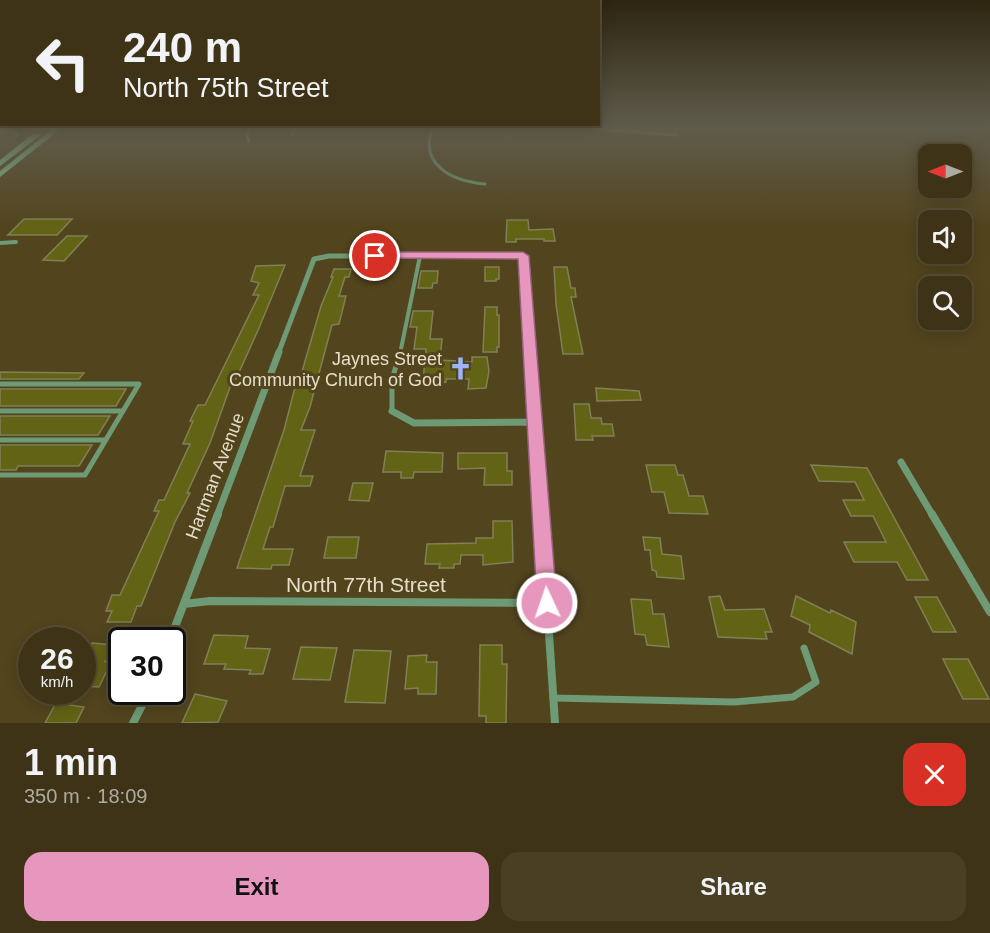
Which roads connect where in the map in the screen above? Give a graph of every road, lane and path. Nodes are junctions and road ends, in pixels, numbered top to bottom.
1 (18, 161) edge
2 (436, 161) edge
3 (0, 175) edge
4 (485, 184) dead end
5 (16, 242) dead end
6 (0, 243) edge
7 (420, 256) junction
8 (0, 384) edge
9 (0, 411) edge
10 (123, 411) junction
11 (392, 411) joint
12 (536, 422) junction
13 (0, 440) edge
14 (105, 440) junction
15 (901, 462) dead end
16 (0, 475) edge
17 (547, 603) junction
18 (184, 604) junction
19 (990, 612) edge
20 (175, 627) edge
21 (804, 648) dead end
22 (553, 698) junction
23 (142, 705) edge
24 (133, 723) edge
25 (555, 723) edge

1 - 3 main road
2 - 4 lane
5 - 6 lane
7 - 11 lane
7 - 12 street
7 - 18 street, Hartman Avenue
8 - 10 lane
9 - 10 lane
10 - 14 lane
11 - 12 street
12 - 17 street
13 - 14 lane
14 - 16 lane
15 - 19 street
17 - 18 street, North 77th Street
17 - 22 street
18 - 20 street, Hartman Avenue
21 - 22 lane
22 - 25 street
23 - 24 street

